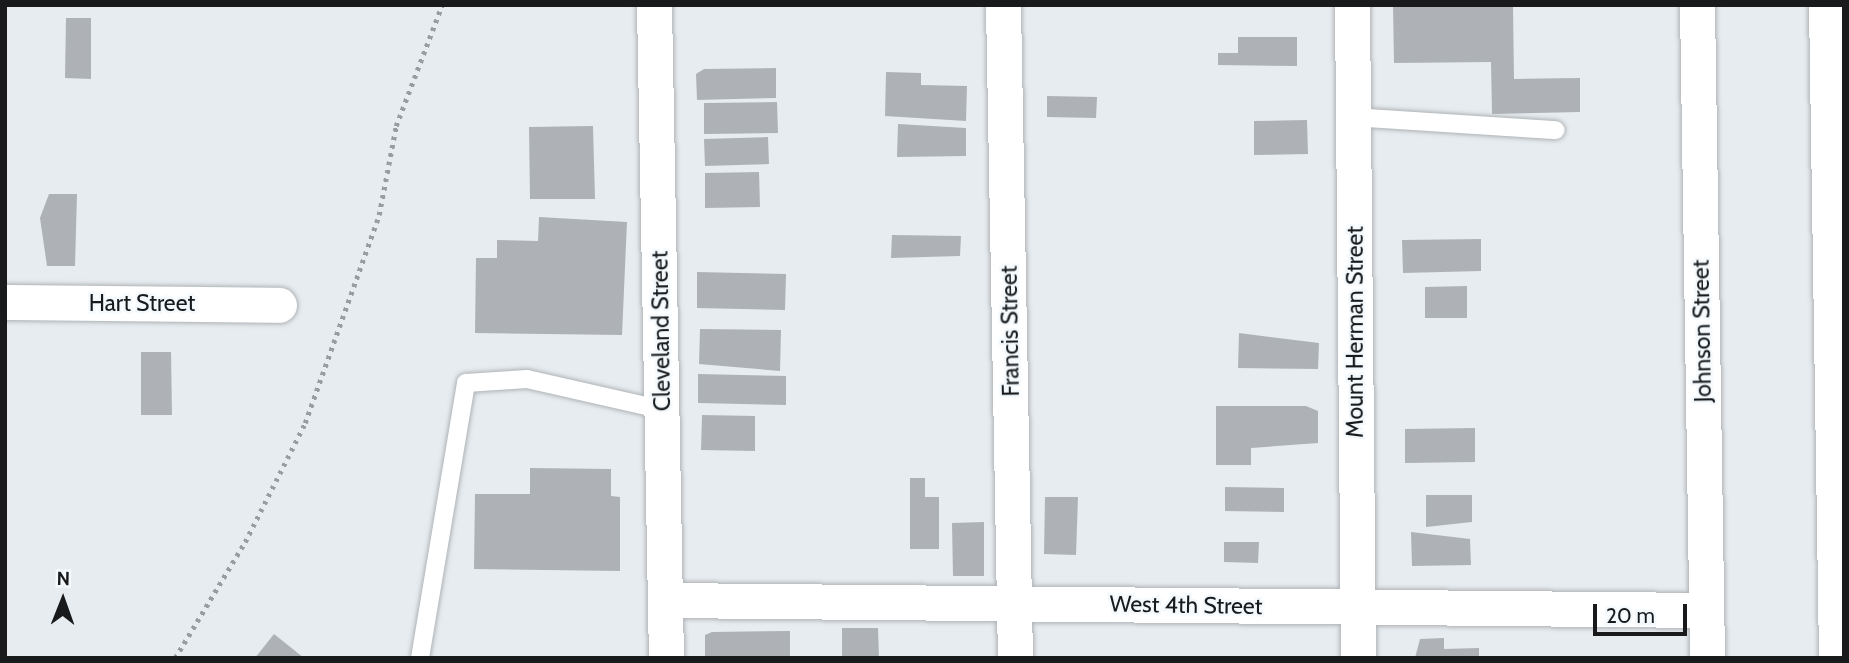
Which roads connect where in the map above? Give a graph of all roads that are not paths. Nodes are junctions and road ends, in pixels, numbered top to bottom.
1 (654, 5) edge
2 (1003, 5) edge
3 (1352, 5) edge
4 (1697, 5) edge
5 (1828, 5) edge
6 (1353, 117) junction
7 (1556, 130) dead end
8 (5, 302) edge
9 (279, 305) dead end
10 (663, 410) junction
11 (665, 600) junction
12 (1014, 603) junction
13 (1357, 607) junction
14 (1706, 610) junction
15 (420, 658) edge
16 (666, 658) edge
17 (1015, 658) edge
18 (1358, 658) edge
19 (1707, 658) edge
20 (1839, 658) edge

1 - 10 street, Cleveland Street
2 - 12 street, Francis Street
3 - 6 street, Mount Herman Street
4 - 14 street, Johnson Street
5 - 20 highway
6 - 7 lane
6 - 13 street, Mount Herman Street
8 - 9 street, Hart Street
10 - 11 street, Cleveland Street
10 - 15 lane
11 - 12 street, West 4th Street
11 - 16 street, Cleveland Street
12 - 13 street, West 4th Street
12 - 17 street, Francis Street
13 - 14 street, West 4th Street
13 - 18 street, Mount Herman Street
14 - 19 street, Johnson Street

